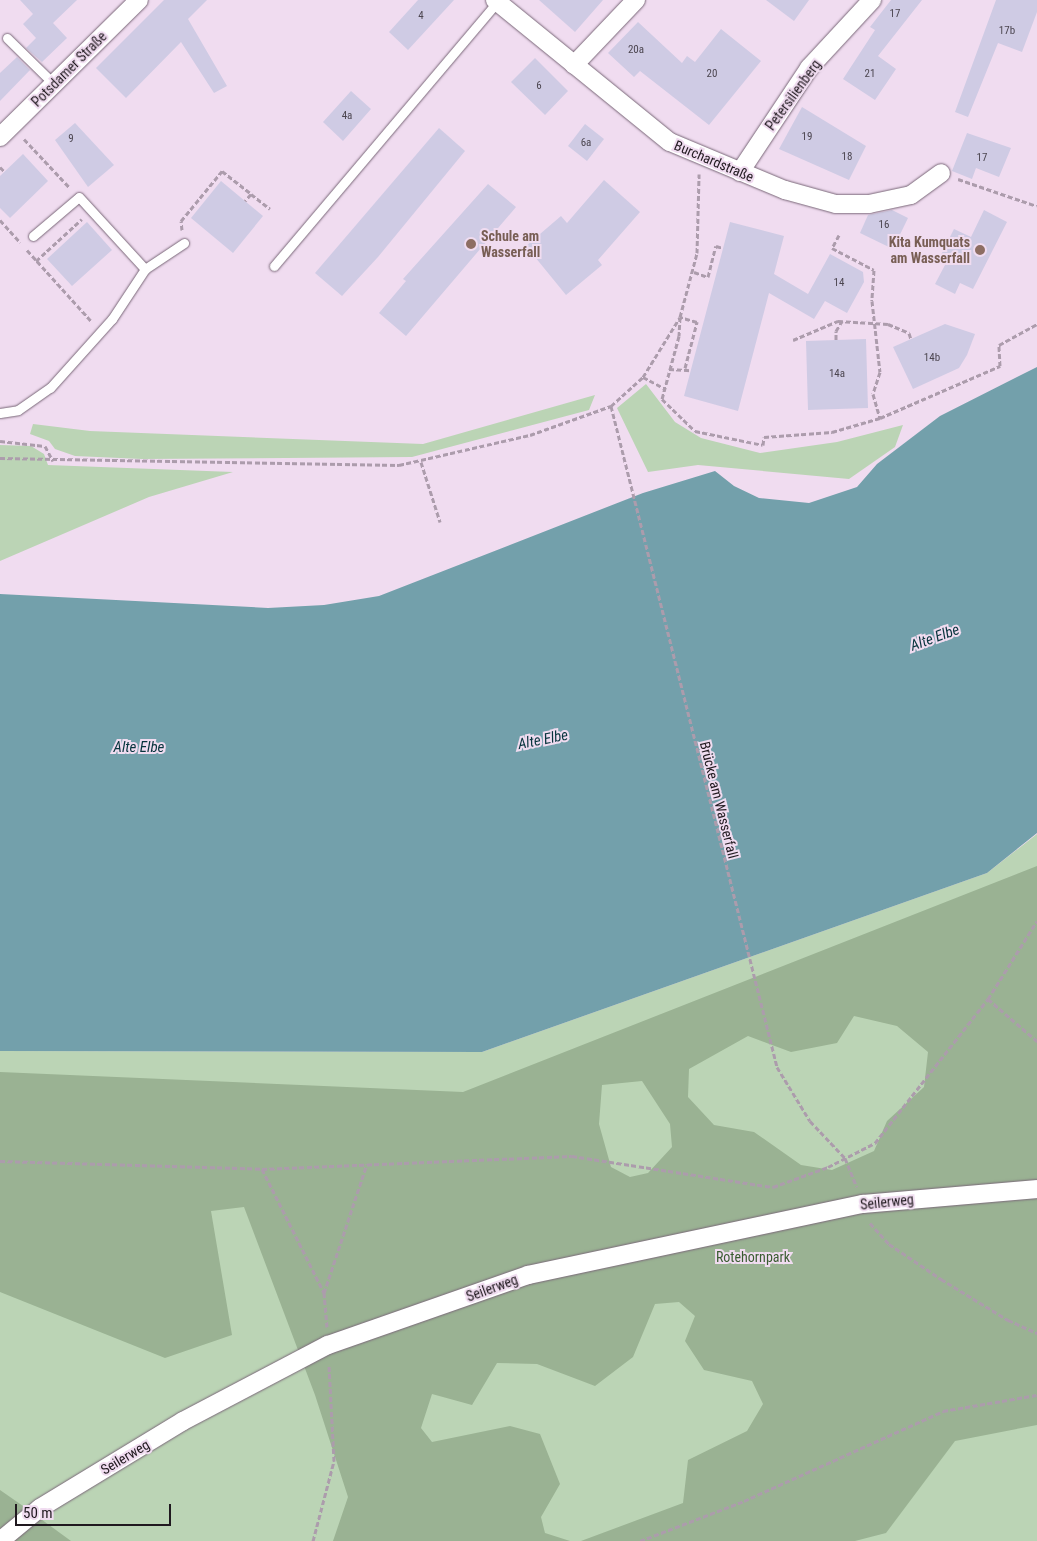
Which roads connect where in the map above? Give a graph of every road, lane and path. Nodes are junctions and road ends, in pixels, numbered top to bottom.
1 (139, 0) edge
2 (636, 0) edge
3 (872, 0) edge
4 (496, 1) edge
5 (7, 38) dead end
6 (574, 65) junction
7 (54, 84) junction
8 (20, 134) dead end
9 (0, 137) edge
10 (705, 158) junction
11 (0, 167) edge
12 (5, 172) dead end
13 (740, 172) junction
14 (941, 173) joint
15 (251, 194) junction
16 (79, 197) junction
17 (245, 201) dead end
18 (1037, 206) edge
19 (270, 209) dead end
20 (91, 210) junction
21 (0, 220) edge
22 (839, 235) dead end
23 (33, 236) dead end
24 (63, 236) junction
25 (68, 240) dead end
26 (184, 243) joint
27 (724, 248) dead end
28 (852, 258) junction
29 (36, 260) junction
30 (849, 264) dead end
31 (274, 266) dead end
32 (145, 269) junction
33 (694, 272) junction
34 (680, 317) junction
35 (842, 321) junction
36 (876, 321) junction
37 (1037, 324) edge
38 (101, 332) junction
39 (911, 339) dead end
40 (793, 340) dead end
41 (836, 340) dead end
42 (685, 368) junction
43 (669, 369) junction
44 (691, 370) dead end
45 (644, 377) junction
46 (664, 388) junction
47 (611, 406) junction
48 (0, 413) edge
49 (880, 418) junction
50 (0, 441) edge
51 (0, 458) edge
52 (53, 461) junction
53 (421, 462) junction
54 (440, 522) dead end
55 (1037, 921) edge
56 (988, 999) junction
57 (1037, 1041) edge
58 (845, 1158) junction
59 (0, 1161) edge
60 (367, 1164) junction
61 (262, 1169) junction
62 (1037, 1189) edge
63 (863, 1204) junction
64 (324, 1293) junction
65 (1037, 1332) edge
66 (328, 1345) junction
67 (1037, 1394) edge
68 (0, 1541) edge
69 (313, 1541) edge
70 (640, 1541) edge

1 - 7 street, Potsdamer Straße
2 - 6 street
3 - 13 street, Petersilienberg
4 - 6 street, Burchardstraße
4 - 31 lane
5 - 7 lane
6 - 10 street, Burchardstraße
7 - 9 street, Potsdamer Straße
8 - 16 path
10 - 13 street, Burchardstraße
10 - 33 path
11 - 12 path
13 - 14 street, Burchardstraße
14 - 18 path
15 - 17 path
15 - 19 path
15 - 26 path
16 - 20 lane
16 - 23 lane
20 - 24 path
20 - 32 lane
21 - 29 path
22 - 28 path
24 - 25 path
24 - 29 path
26 - 32 lane
27 - 33 path
28 - 30 path
28 - 36 path
29 - 38 path
32 - 38 lane
33 - 34 path
34 - 42 path
34 - 43 path
34 - 45 path
35 - 36 path
35 - 40 path
35 - 41 path
36 - 39 path
36 - 49 path
37 - 49 path
38 - 48 lane
42 - 43 path
42 - 44 path
43 - 46 path
45 - 46 path
45 - 47 path
46 - 49 path
47 - 53 path
47 - 58 path, Brücke am Wasserfall
50 - 52 path
51 - 52 path
52 - 53 path
53 - 54 path
55 - 56 path
56 - 57 path
56 - 58 path
58 - 60 path
58 - 63 path
59 - 61 path
60 - 61 path
60 - 64 path
61 - 64 path
62 - 63 street, Seilerweg
63 - 65 path
63 - 66 street, Seilerweg
64 - 66 path
66 - 68 street, Seilerweg
66 - 69 path
67 - 70 path

